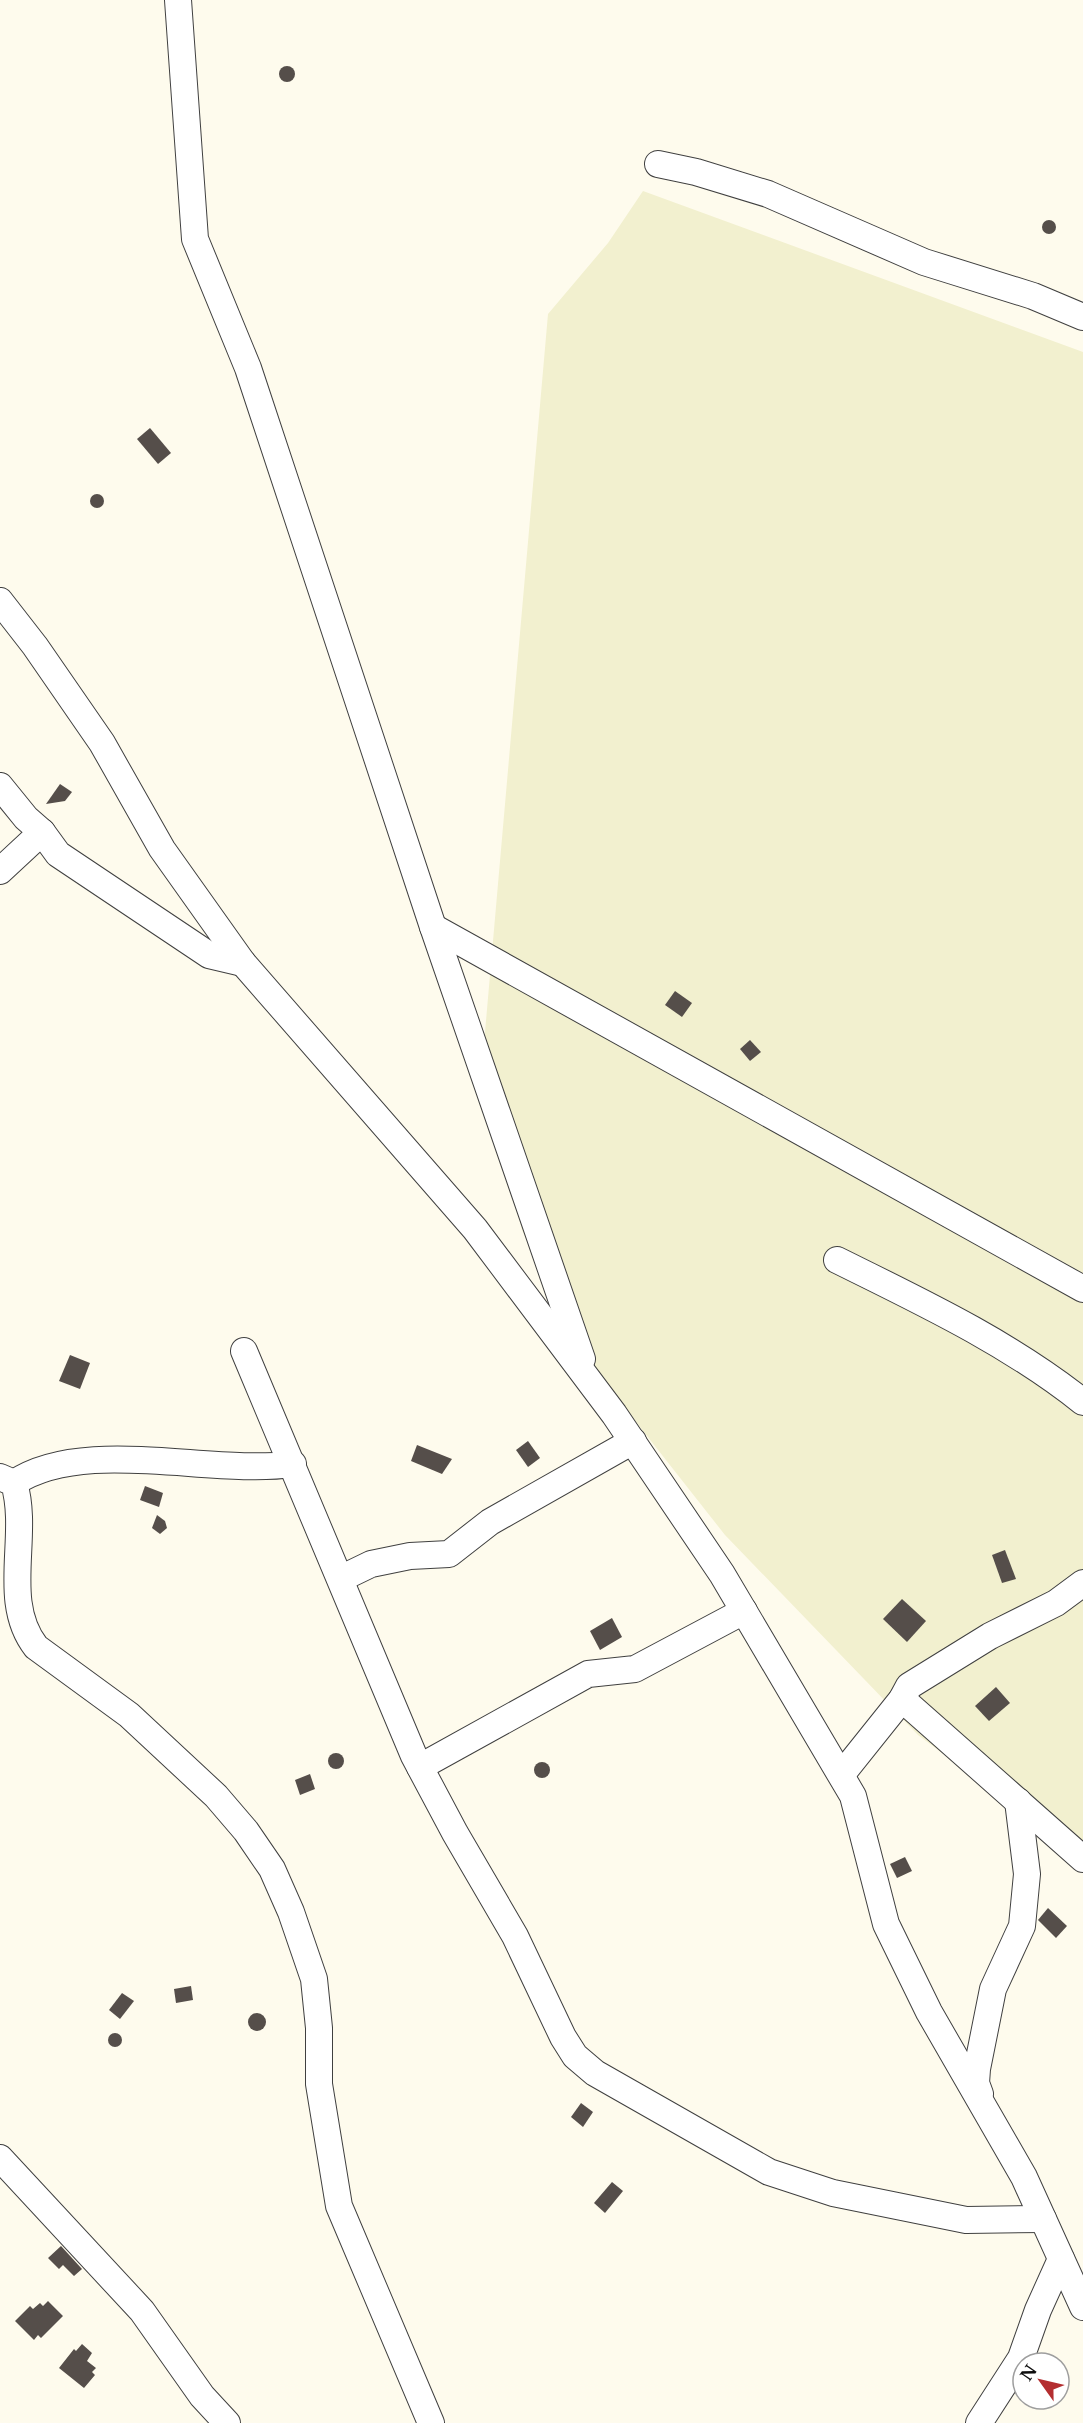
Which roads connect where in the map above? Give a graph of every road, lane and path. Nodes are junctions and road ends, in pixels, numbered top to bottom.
1 (178, 0) edge
2 (658, 164) dead end
3 (1083, 317) edge
4 (0, 602) edge
5 (0, 786) edge
6 (42, 832) junction
7 (0, 871) edge
8 (433, 927) junction
9 (243, 963) junction
10 (837, 1260) dead end
11 (1083, 1288) edge
12 (244, 1351) dead end
13 (590, 1380) junction
14 (1083, 1402) edge
15 (633, 1441) junction
16 (293, 1464) junction
17 (7, 1480) edge
18 (342, 1578) junction
19 (1083, 1583) edge
20 (744, 1611) junction
21 (902, 1700) junction
22 (420, 1767) junction
23 (842, 1773) junction
24 (1018, 1802) junction
25 (1078, 1845) edge
26 (989, 2116) junction
27 (0, 2158) edge
28 (1043, 2219) junction
29 (1061, 2259) junction
30 (1083, 2307) edge
31 (227, 2423) edge
32 (431, 2423) edge
33 (979, 2423) edge

1 - 8 street
2 - 3 street
4 - 9 street
5 - 6 street
6 - 7 street
6 - 9 street
8 - 11 street
8 - 13 street
9 - 13 street
10 - 14 street
12 - 16 street
13 - 15 street
15 - 18 street
15 - 20 street
16 - 17 street
16 - 18 street
17 - 32 street
18 - 22 street
19 - 21 street
20 - 22 street
20 - 23 street
21 - 23 street
21 - 24 street
22 - 28 street
23 - 26 street
24 - 25 street
24 - 26 street
26 - 28 street
27 - 31 street
28 - 29 street
29 - 30 street
29 - 33 street

